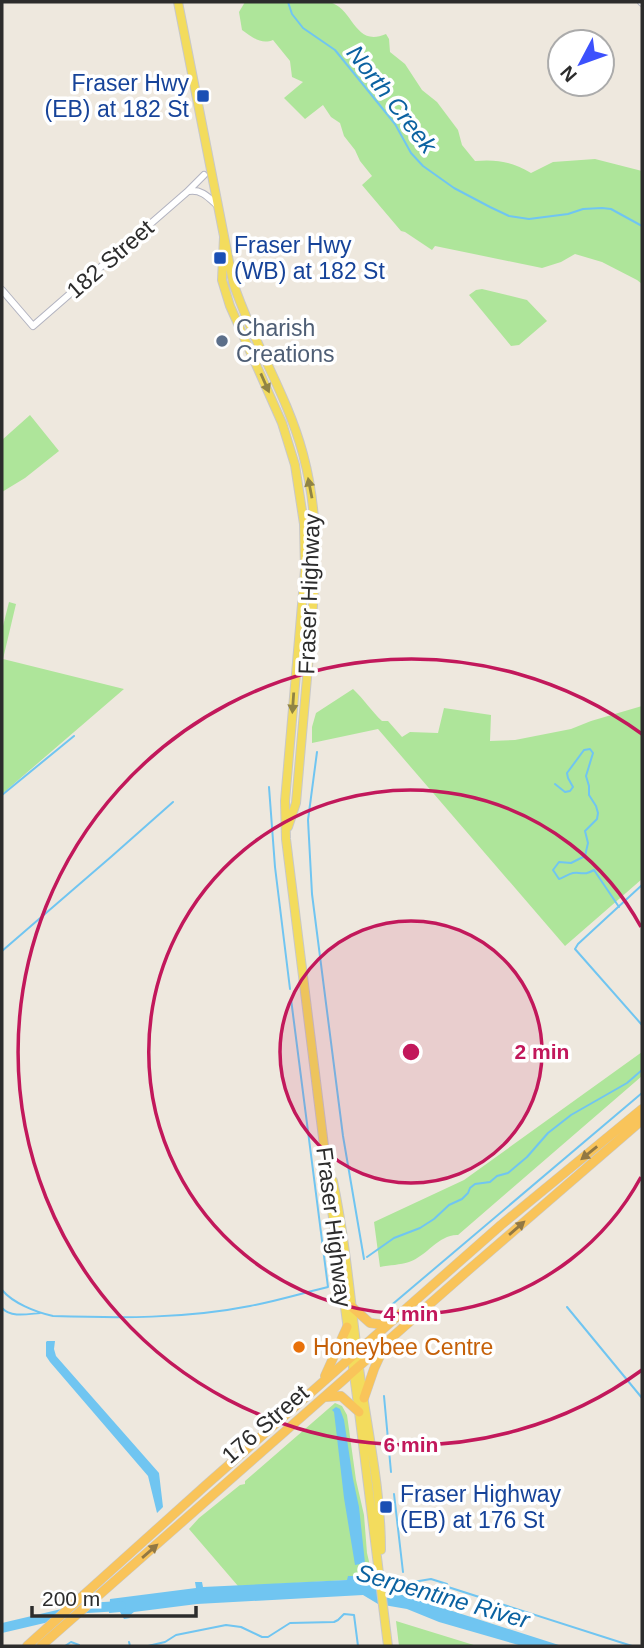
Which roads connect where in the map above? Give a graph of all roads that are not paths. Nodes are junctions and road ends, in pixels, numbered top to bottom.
1 (178, 2) edge
2 (204, 175) dead end
3 (187, 192) junction
4 (218, 207) junction
5 (224, 237) junction
6 (2, 289) edge
7 (286, 839) junction
8 (642, 1110) edge
9 (642, 1120) edge
10 (336, 1212) junction
11 (352, 1307) junction
12 (387, 1325) junction
13 (347, 1327) junction
14 (385, 1344) junction
15 (355, 1354) junction
16 (356, 1370) junction
17 (321, 1383) junction
18 (324, 1397) junction
19 (364, 1398) junction
20 (359, 1412) junction
21 (381, 1584) junction
22 (27, 1646) edge
23 (41, 1646) edge
24 (388, 1646) edge

1 - 4 main road, Fraser Highway
2 - 3 street, 182 Street
3 - 4 street
3 - 6 street, 182 Street
4 - 5 main road, Fraser Highway
5 -> 7 main road, Fraser Highway
7 -> 5 main road, Fraser Highway
7 - 10 main road, Fraser Highway
8 -> 12 highway, 176 Street
14 -> 9 highway, 176 Street
10 - 11 main road, Fraser Highway
10 - 13 main road, Fraser Highway
10 - 15 main road
11 - 12 highway
11 - 15 main road, Fraser Highway
12 - 15 highway, 176 Street
13 - 15 main road, Fraser Highway
13 - 17 highway
14 - 16 highway, 176 Street
14 - 19 highway
15 - 16 main road, Fraser Highway
15 - 17 highway, 176 Street
16 - 18 highway, 176 Street
16 - 19 main road, Fraser Highway
16 - 20 main road, Fraser Highway
17 - 22 highway, 176 Street
18 - 20 highway
23 -> 18 highway, 176 Street
19 - 21 main road, Fraser Highway
20 - 21 main road, Fraser Highway
21 - 24 main road, Fraser Highway

